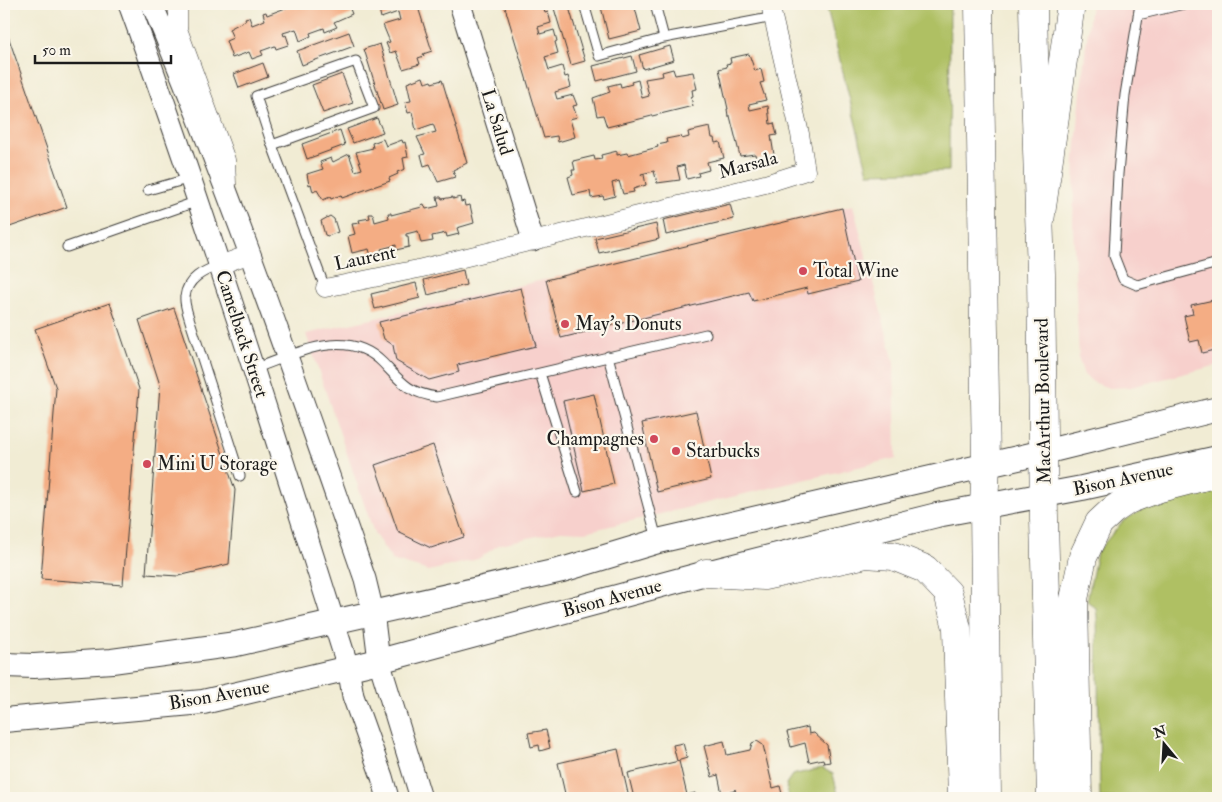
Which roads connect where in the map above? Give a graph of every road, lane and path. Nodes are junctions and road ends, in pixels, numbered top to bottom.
1 (177, 4) edge
2 (460, 4) edge
3 (584, 4) edge
4 (655, 4) edge
5 (979, 4) edge
6 (1034, 4) edge
7 (1072, 4) edge
8 (1140, 4) edge
9 (1184, 4) edge
10 (153, 7) edge
11 (132, 10) edge
12 (772, 10) edge
13 (1138, 15) junction
14 (664, 38) junction
15 (272, 145) junction
16 (190, 178) junction
17 (148, 190) dead end
18 (227, 192) junction
19 (198, 201) junction
20 (1040, 221) junction
21 (533, 240) junction
22 (67, 246) dead end
23 (250, 254) junction
24 (1218, 263) edge
25 (220, 265) junction
26 (325, 288) joint
27 (706, 334) dead end
28 (608, 356) junction
29 (288, 357) junction
30 (253, 369) junction
31 (540, 373) junction
32 (1218, 409) edge
33 (1044, 452) junction
34 (1218, 458) edge
35 (986, 465) junction
36 (1218, 473) edge
37 (240, 476) dead end
38 (577, 492) dead end
39 (1044, 495) junction
40 (984, 505) junction
41 (658, 542) junction
42 (706, 573) junction
43 (374, 612) junction
44 (334, 621) junction
45 (379, 661) junction
46 (4, 665) edge
47 (348, 667) junction
48 (4, 720) edge
49 (388, 798) edge
50 (421, 798) edge
51 (962, 798) edge
52 (987, 798) edge
53 (1051, 798) edge
54 (1078, 798) edge

1 - 10 street
1 - 18 street, Camelback Street
2 - 21 street, La Salud
3 - 14 lane
4 - 14 lane
5 - 35 main road
6 - 20 main road, MacArthur Boulevard
7 - 20 main road
8 - 13 lane
9 - 13 lane
10 - 11 street
10 - 18 street, Camelback Street
11 - 16 street, Camelback Street
12 - 14 lane
12 - 21 street, Marsala
13 - 24 lane
15 - 15 lane, Laurent
15 - 26 lane, Laurent
16 - 17 lane
16 - 19 street, Camelback Street
18 - 23 street, Camelback Street
19 - 22 lane
19 - 25 street, Camelback Street
20 - 33 main road, MacArthur Boulevard
21 - 26 street, Laurent
23 - 25 street
23 - 29 street, Camelback Street
25 - 30 street, Camelback Street
25 - 37 lane
27 - 28 lane
28 - 31 lane
28 - 41 lane
29 - 30 lane
29 - 31 lane
29 - 43 street, Camelback Street
30 - 44 street, Camelback Street
31 - 38 lane
32 - 33 main road
33 - 35 main road
33 - 39 main road, MacArthur Boulevard
34 - 39 main road, Bison Avenue
35 - 40 main road
35 - 41 main road
36 - 54 main road
39 - 40 main road, Bison Avenue
39 - 53 main road, MacArthur Boulevard
40 - 42 main road, Bison Avenue
40 - 52 main road
41 - 43 main road
42 - 45 main road, Bison Avenue
42 - 51 main road
43 - 44 main road
43 - 45 street, Camelback Street
44 - 46 main road
44 - 47 street, Camelback Street
45 - 47 main road, Bison Avenue
45 - 50 street, Camelback Street
47 - 48 main road, Bison Avenue
47 - 49 street, Camelback Street

